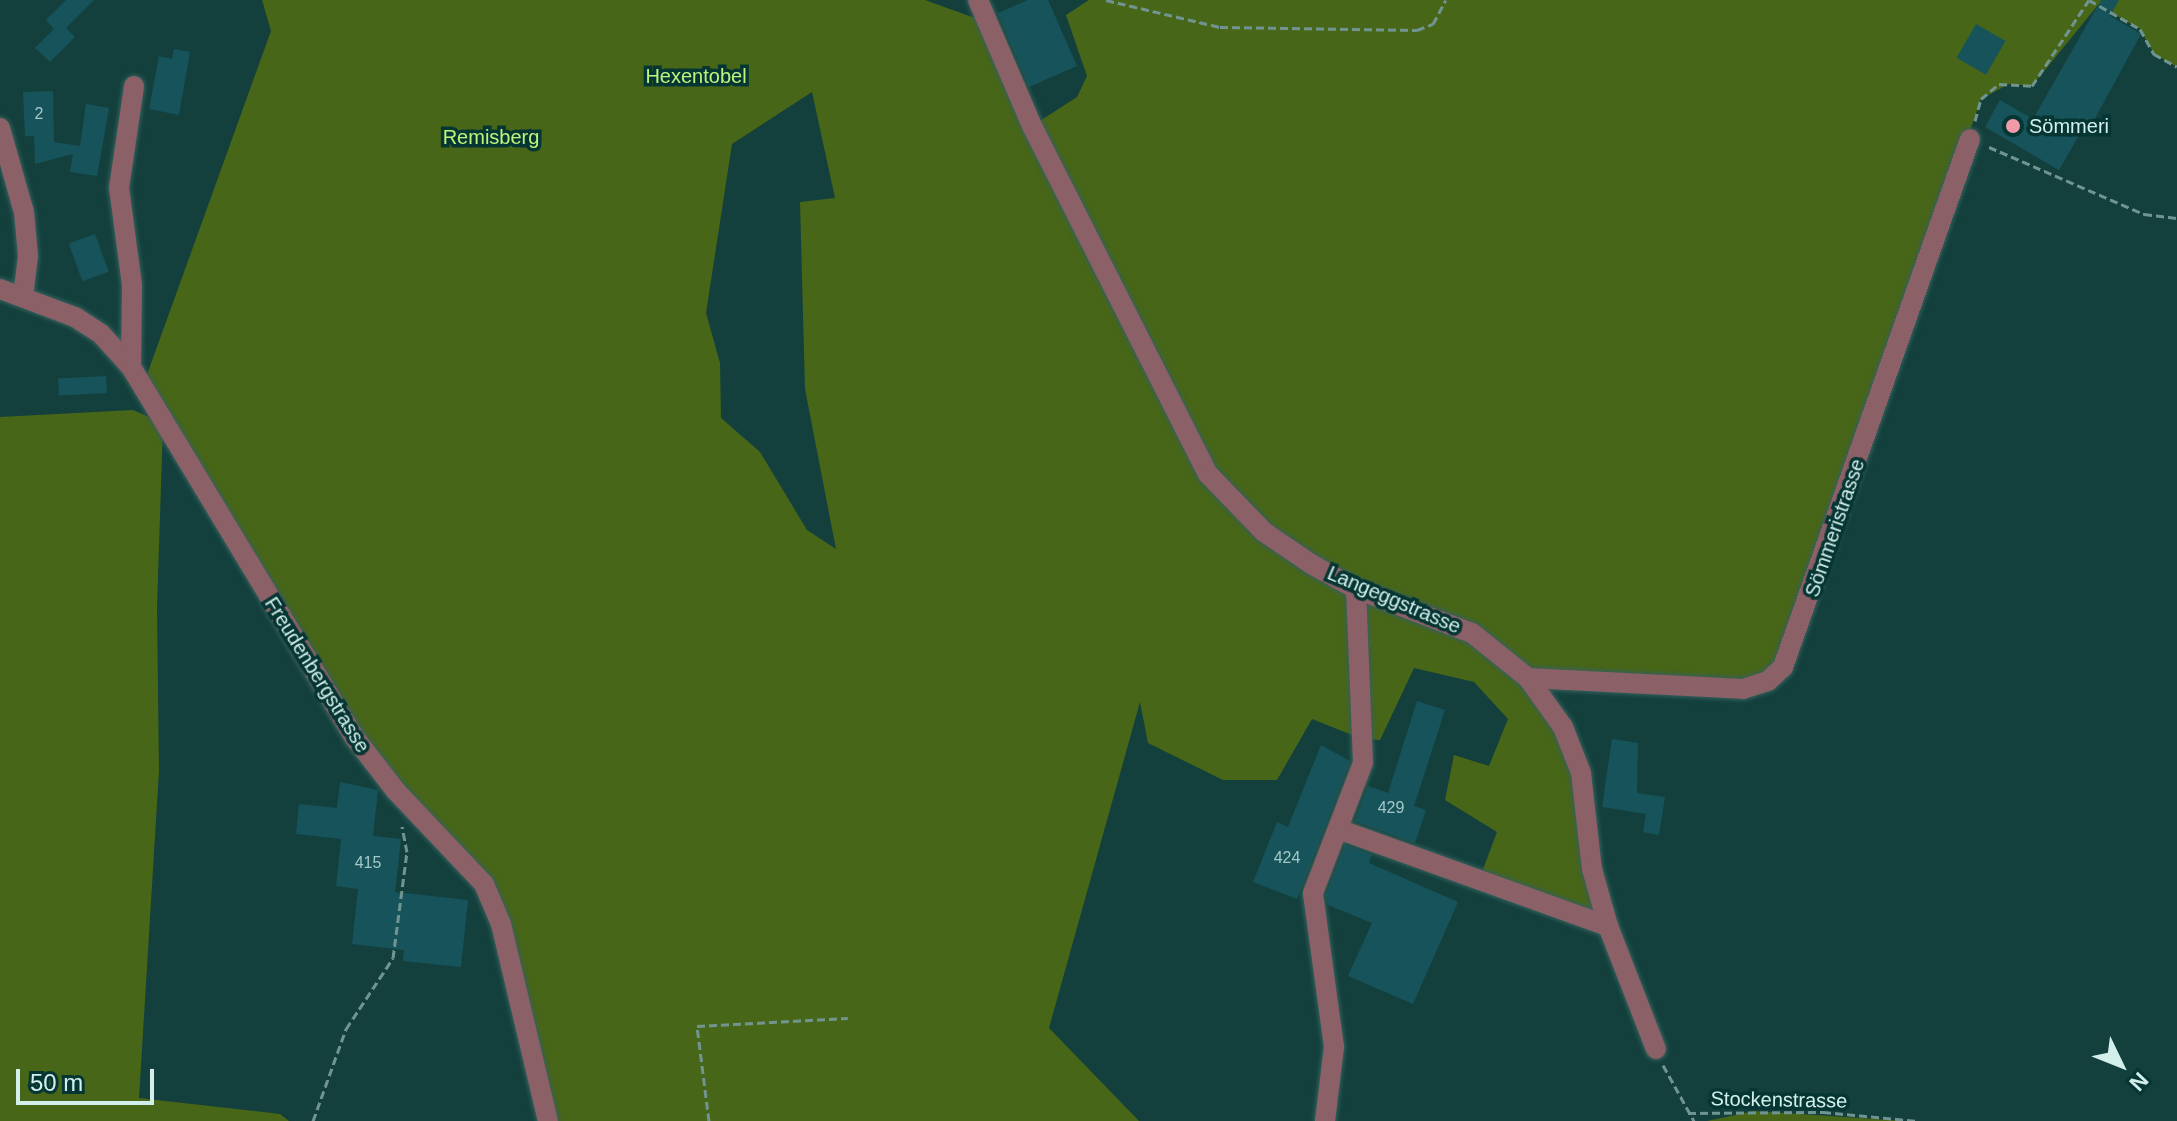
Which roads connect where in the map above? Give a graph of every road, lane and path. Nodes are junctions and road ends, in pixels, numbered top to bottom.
1 (978, 0) edge
2 (1106, 0) edge
3 (1446, 0) edge
4 (2177, 67) edge
5 (134, 86) dead end
6 (1, 134) edge
7 (1970, 139) junction
8 (2177, 218) edge
9 (0, 289) edge
10 (23, 294) junction
11 (131, 367) junction
12 (1356, 589) junction
13 (1528, 678) junction
14 (396, 791) junction
15 (1338, 829) junction
16 (1608, 926) junction
17 (848, 1018) dead end
18 (1656, 1049) joint
19 (1688, 1113) junction
20 (313, 1121) edge
21 (548, 1121) edge
22 (709, 1121) edge
23 (1325, 1121) edge
24 (1694, 1121) edge
25 (1918, 1121) edge

1 - 12 street, Langeggstrasse
2 - 3 path
4 - 7 path
5 - 11 street
6 - 10 street
7 - 8 path
7 - 13 street, Sömmeristrasse
9 - 10 street, Freudenbergstrasse
10 - 11 street, Freudenbergstrasse
11 - 14 street, Freudenbergstrasse
12 - 13 street, Langeggstrasse
12 - 15 street
13 - 16 street, Langeggstrasse
14 - 20 path
14 - 21 street, Freudenbergstrasse
15 - 16 street
15 - 23 street
16 - 18 street, Langeggstrasse
17 - 22 path
18 - 19 path
19 - 24 path
19 - 25 path, Stockenstrasse

